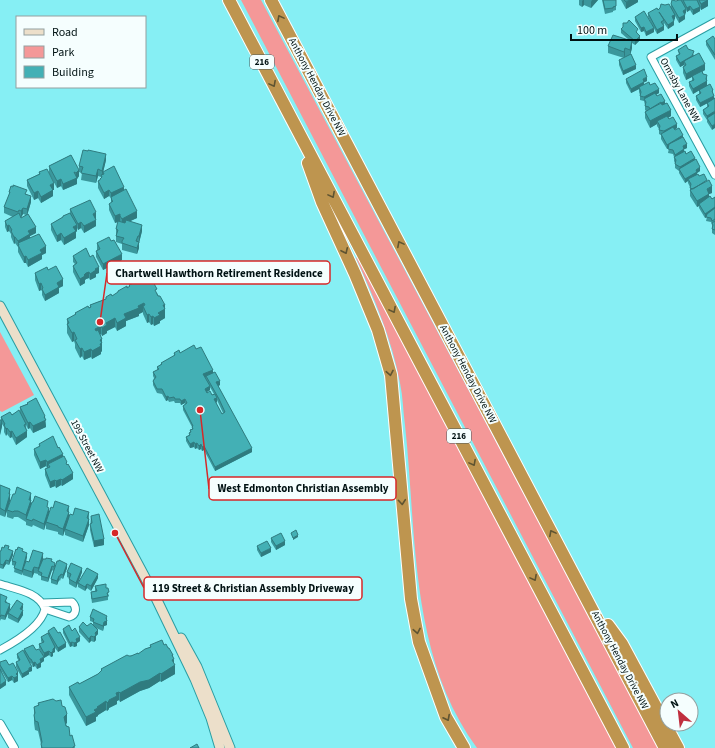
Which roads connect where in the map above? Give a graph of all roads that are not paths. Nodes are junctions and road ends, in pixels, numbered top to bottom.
1 (229, 0) edge
2 (271, 0) edge
3 (715, 22) edge
4 (294, 124) junction
5 (715, 175) edge
6 (0, 306) edge
7 (0, 584) edge
8 (584, 592) junction
9 (155, 596) junction
10 (0, 650) edge
11 (0, 724) edge
12 (14, 748) edge
13 (220, 748) edge
14 (230, 748) edge
15 (464, 748) edge
16 (623, 748) edge
17 (665, 748) edge
18 (678, 748) edge

1 -> 4 highway, 216
8 -> 2 highway, Anthony Henday Drive NW
3 - 5 street, Ormsby Lane NW
4 -> 15 highway
4 -> 16 highway, 216
6 - 9 main road, 199 Street NW
7 - 10 street
8 - 17 highway, Anthony Henday Drive NW
8 - 18 highway
9 - 13 main road, 199 Street NW
9 - 14 main road, 199 Street NW
11 - 12 street

